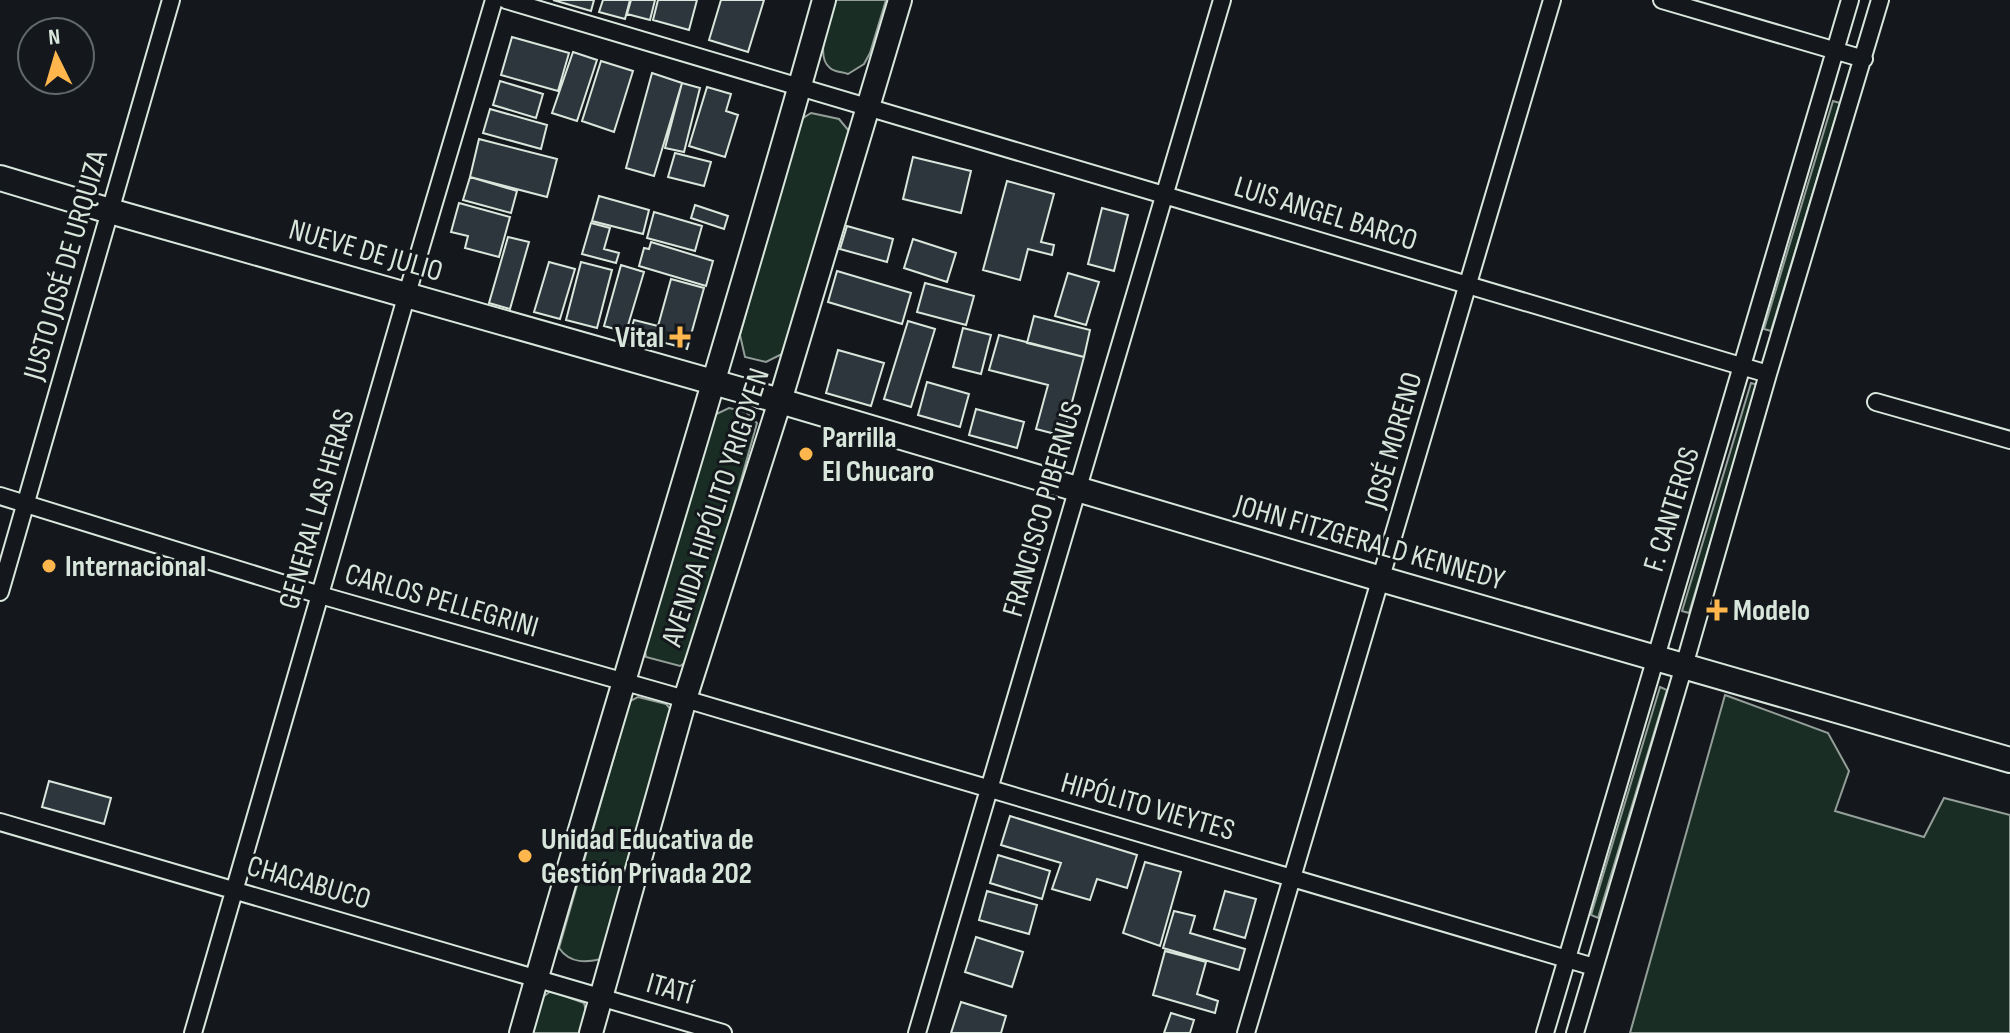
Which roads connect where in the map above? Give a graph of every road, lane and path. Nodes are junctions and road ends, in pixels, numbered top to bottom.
1 (171, 0) edge
2 (494, 0) edge
3 (506, 0) edge
4 (824, 0) edge
5 (900, 0) edge
6 (1222, 0) edge
7 (1552, 0) edge
8 (1662, 0) edge
9 (1850, 0) edge
10 (1880, 0) edge
11 (1835, 50) junction
12 (1864, 59) junction
13 (800, 86) junction
14 (867, 106) junction
15 (0, 178) edge
16 (1164, 194) junction
17 (110, 211) junction
18 (1468, 284) junction
19 (407, 294) junction
20 (1742, 366) junction
21 (1768, 374) junction
22 (714, 383) junction
23 (780, 401) junction
24 (1876, 402) dead end
25 (2010, 440) edge
26 (1077, 490) junction
27 (0, 496) edge
28 (26, 503) junction
29 (1381, 579) junction
30 (0, 592) edge
31 (320, 595) junction
32 (1655, 659) junction
33 (1684, 666) junction
34 (623, 681) junction
35 (685, 699) junction
36 (2010, 760) edge
37 (989, 788) junction
38 (0, 822) edge
39 (1292, 878) junction
40 (234, 890) junction
41 (1567, 959) junction
42 (1594, 967) junction
43 (536, 978) junction
44 (602, 998) junction
45 (193, 1033) edge
46 (521, 1033) edge
47 (591, 1033) edge
48 (723, 1033) edge
49 (917, 1033) edge
50 (1246, 1033) edge
51 (1545, 1033) edge
52 (1575, 1033) edge

1 - 17 street, JUSTO JOSÉ DE URQUIZA
2 - 19 street, GENERAL LAS HERAS
3 - 13 street, LUIS ANGEL BARCO
4 - 13 main road, AVENIDA HIPÓLITO YRIGOYEN
5 - 14 main road, AVENIDA HIPÓLITO YRIGOYEN
6 - 16 street, FRANCISCO PIBERNUS
7 - 18 street, JOSÉ MORENO
8 - 11 street
9 - 11 street, F. CANTEROS
10 - 12 street, F. CANTEROS
11 - 12 street
11 - 20 street, F. CANTEROS
12 - 21 street, F. CANTEROS
13 - 14 street, LUIS ANGEL BARCO
13 - 22 main road, AVENIDA HIPÓLITO YRIGOYEN
14 - 16 street, LUIS ANGEL BARCO
14 - 23 main road, AVENIDA HIPÓLITO YRIGOYEN
15 - 17 main road, NUEVE DE JULIO
16 - 18 street, LUIS ANGEL BARCO
16 - 26 street, FRANCISCO PIBERNUS
17 - 19 main road, NUEVE DE JULIO
17 - 28 street, JUSTO JOSÉ DE URQUIZA
18 - 20 street, LUIS ANGEL BARCO
18 - 29 street, JOSÉ MORENO
19 - 22 main road, NUEVE DE JULIO
19 - 31 street, GENERAL LAS HERAS
20 - 21 street, LUIS ANGEL BARCO
20 - 32 street, F. CANTEROS
21 - 33 street, F. CANTEROS
22 - 23 main road, JOHN FITZGERALD KENNEDY
22 - 34 main road, AVENIDA HIPÓLITO YRIGOYEN
23 - 26 main road, JOHN FITZGERALD KENNEDY
23 - 35 main road, AVENIDA HIPÓLITO YRIGOYEN
24 - 25 street
26 - 29 main road, JOHN FITZGERALD KENNEDY
26 - 37 street, FRANCISCO PIBERNUS
27 - 28 street, CARLOS PELLEGRINI
28 - 30 street, JUSTO JOSÉ DE URQUIZA
28 - 31 street, CARLOS PELLEGRINI
29 - 32 main road, JOHN FITZGERALD KENNEDY
29 - 39 street, JOSÉ MORENO
31 - 34 street, CARLOS PELLEGRINI
31 - 40 street, GENERAL LAS HERAS
32 - 33 main road, JOHN FITZGERALD KENNEDY
32 - 41 street, F. CANTEROS
33 - 36 main road, JOHN FITZGERALD KENNEDY
33 - 42 street, F. CANTEROS
34 - 35 street, CARLOS PELLEGRINI
34 - 43 main road, AVENIDA HIPÓLITO YRIGOYEN
35 - 37 street, HIPÓLITO VIEYTES
35 - 44 main road, AVENIDA HIPÓLITO YRIGOYEN
37 - 39 street, HIPÓLITO VIEYTES
37 - 49 street, FRANCISCO PIBERNUS
38 - 40 street, CHACABUCO
39 - 41 street, HIPÓLITO VIEYTES
39 - 50 street, JOSÉ MORENO
40 - 43 street, CHACABUCO
40 - 45 street, GENERAL LAS HERAS
41 - 42 street, HIPÓLITO VIEYTES
41 - 51 street, F. CANTEROS
42 - 52 street, F. CANTEROS
43 - 44 street, CHACABUCO
43 - 46 main road, AVENIDA HIPÓLITO YRIGOYEN
44 - 47 main road, AVENIDA HIPÓLITO YRIGOYEN
44 - 48 street, ITATÍ

